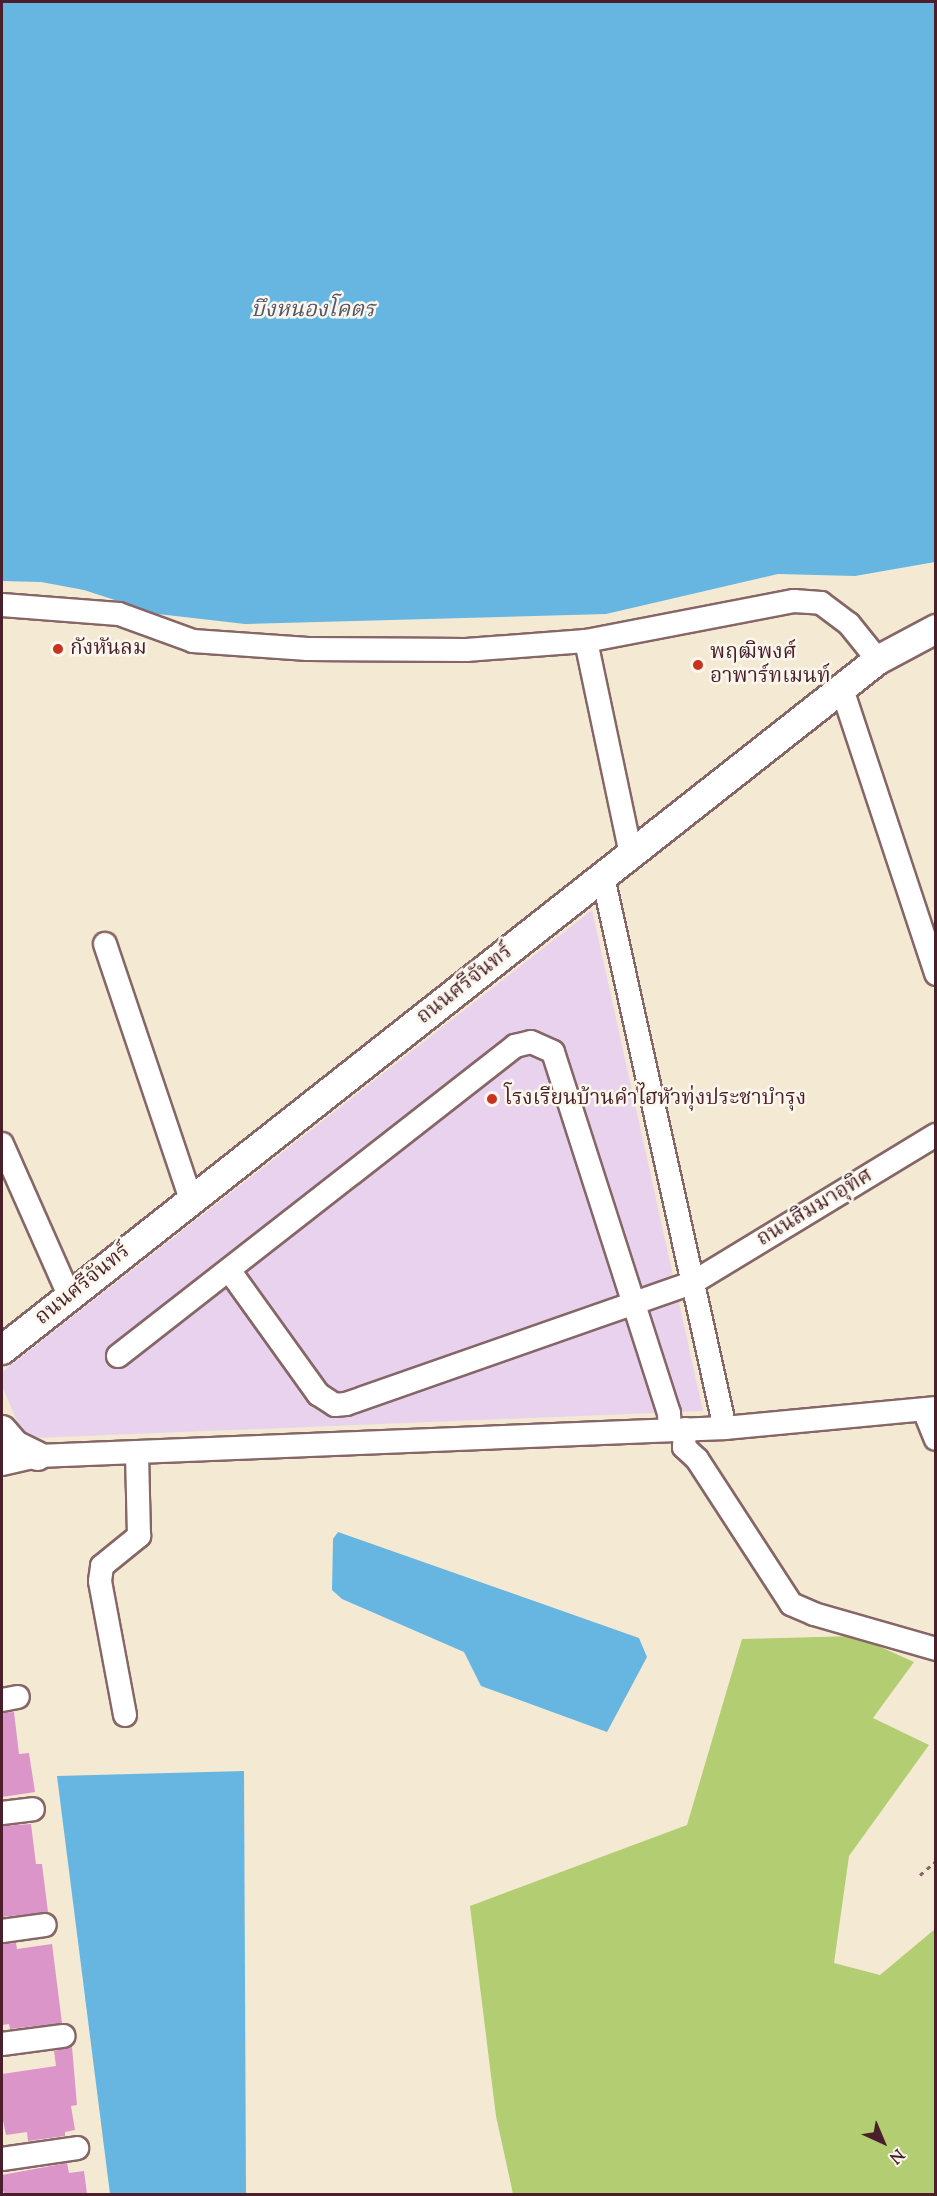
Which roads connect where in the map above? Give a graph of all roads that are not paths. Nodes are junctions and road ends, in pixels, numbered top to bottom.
1 (2, 605) edge
2 (936, 629) edge
3 (586, 641) junction
4 (878, 660) junction
5 (842, 689) junction
6 (631, 854) junction
7 (603, 877) junction
8 (105, 944) dead end
9 (936, 974) edge
10 (936, 1135) edge
11 (2, 1144) edge
12 (191, 1199) junction
13 (229, 1270) junction
14 (694, 1282) junction
15 (69, 1295) junction
16 (632, 1305) junction
17 (2, 1350) edge
18 (118, 1356) dead end
19 (930, 1409) edge
20 (725, 1428) junction
21 (2, 1430) edge
22 (678, 1430) junction
23 (936, 1439) edge
24 (137, 1452) junction
25 (38, 1456) junction
26 (2, 1464) edge
27 (936, 1648) edge
28 (124, 1715) dead end
29 (33, 1809) dead end
30 (2, 1813) edge
31 (45, 1925) dead end
32 (2, 1931) edge
33 (63, 2036) dead end
34 (2, 2044) edge
35 (77, 2148) dead end
36 (2, 2159) edge

1 - 3 street
2 - 4 main road, ถนนศรีจันทร์
3 - 4 street
3 - 6 street
4 - 5 main road, ถนนศรีจันทร์
5 - 6 main road, ถนนศรีจันทร์
5 - 9 street
6 - 7 main road, ถนนศรีจันทร์
7 - 12 main road, ถนนศรีจันทร์
7 - 14 street
8 - 12 street
10 - 14 street, ถนนสิมมาอุทิศ
11 - 15 street
12 - 15 main road, ถนนศรีจันทร์
13 - 16 street, ถนนสิมมาอุทิศ
13 - 16 street
13 - 18 street
14 - 16 street, ถนนสิมมาอุทิศ
14 - 20 street
15 - 17 main road, ถนนศรีจันทร์
16 - 22 street
19 - 20 street
19 - 23 street
20 - 22 street
21 - 25 main road
22 - 24 street
22 - 27 street
24 - 25 street
24 - 28 street
25 - 26 street
29 - 30 street
31 - 32 street
33 - 34 street
35 - 36 street

